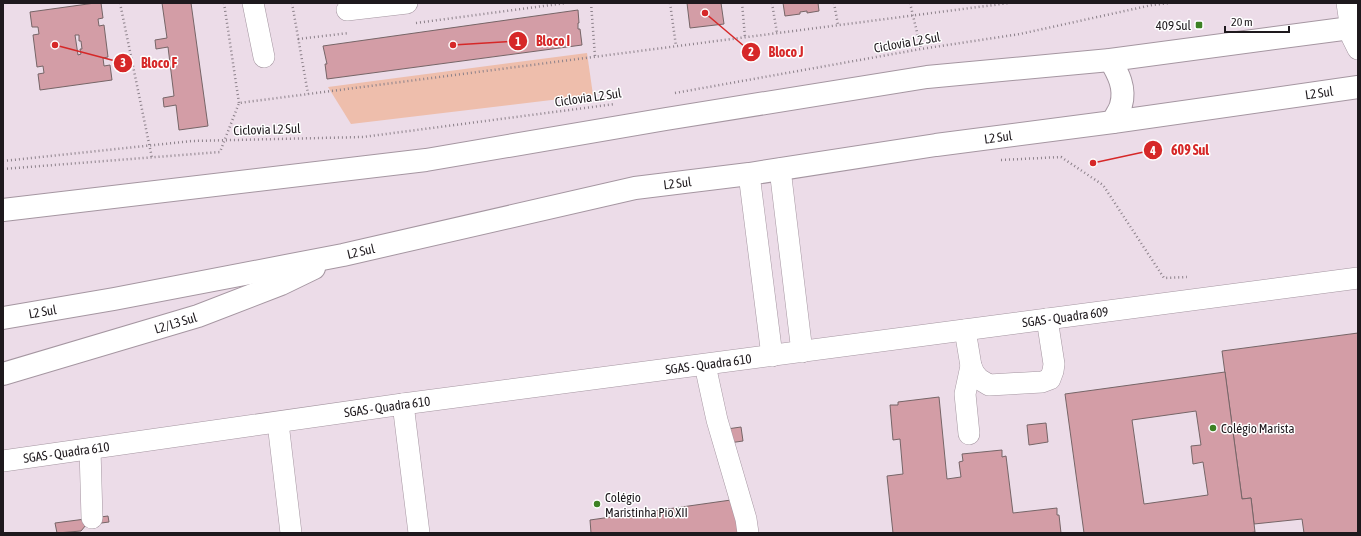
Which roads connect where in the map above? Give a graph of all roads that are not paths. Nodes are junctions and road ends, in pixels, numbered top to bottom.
1 (253, 3) edge
2 (407, 3) edge
3 (1347, 3) edge
4 (347, 10) dead end
5 (1354, 27) edge
6 (1358, 49) edge
7 (264, 56) dead end
8 (1110, 60) junction
9 (1358, 87) edge
10 (1113, 122) junction
11 (780, 169) junction
12 (749, 174) junction
13 (86, 201) junction
14 (3, 210) edge
15 (3, 222) edge
16 (343, 255) junction
17 (1358, 278) edge
18 (3, 318) edge
19 (1047, 319) junction
20 (965, 330) junction
21 (802, 352) junction
22 (772, 356) junction
23 (705, 365) junction
24 (971, 366) junction
25 (3, 374) edge
26 (403, 404) junction
27 (278, 423) junction
28 (969, 434) dead end
29 (90, 449) junction
30 (3, 461) edge
31 (92, 525) edge
32 (290, 533) edge
33 (420, 533) edge
34 (748, 533) edge

1 - 7 street
2 - 4 street
3 - 5 street
5 - 6 street
5 - 8 main road
8 - 10 main road
8 - 13 main road
9 - 10 main road, L2 Sul
10 - 11 main road, L2 Sul
11 - 12 main road, L2 Sul
11 - 21 street
12 - 16 main road, L2 Sul
12 - 22 street
13 - 14 main road
13 - 15 main road
16 - 18 main road, L2 Sul
16 - 25 main road, L2/L3 Sul
17 - 19 street, SGAS - Quadra 609
19 - 20 street, SGAS - Quadra 609
19 - 24 street
20 - 21 street, SGAS - Quadra 609
20 - 24 street
21 - 22 street, SGAS - Quadra 609
22 - 23 street, SGAS - Quadra 610
23 - 26 street, SGAS - Quadra 610
23 - 34 street
24 - 28 street
26 - 27 street, SGAS - Quadra 610
26 - 33 street
27 - 29 street, SGAS - Quadra 610
27 - 32 street
29 - 30 street, SGAS - Quadra 610
29 - 31 street

